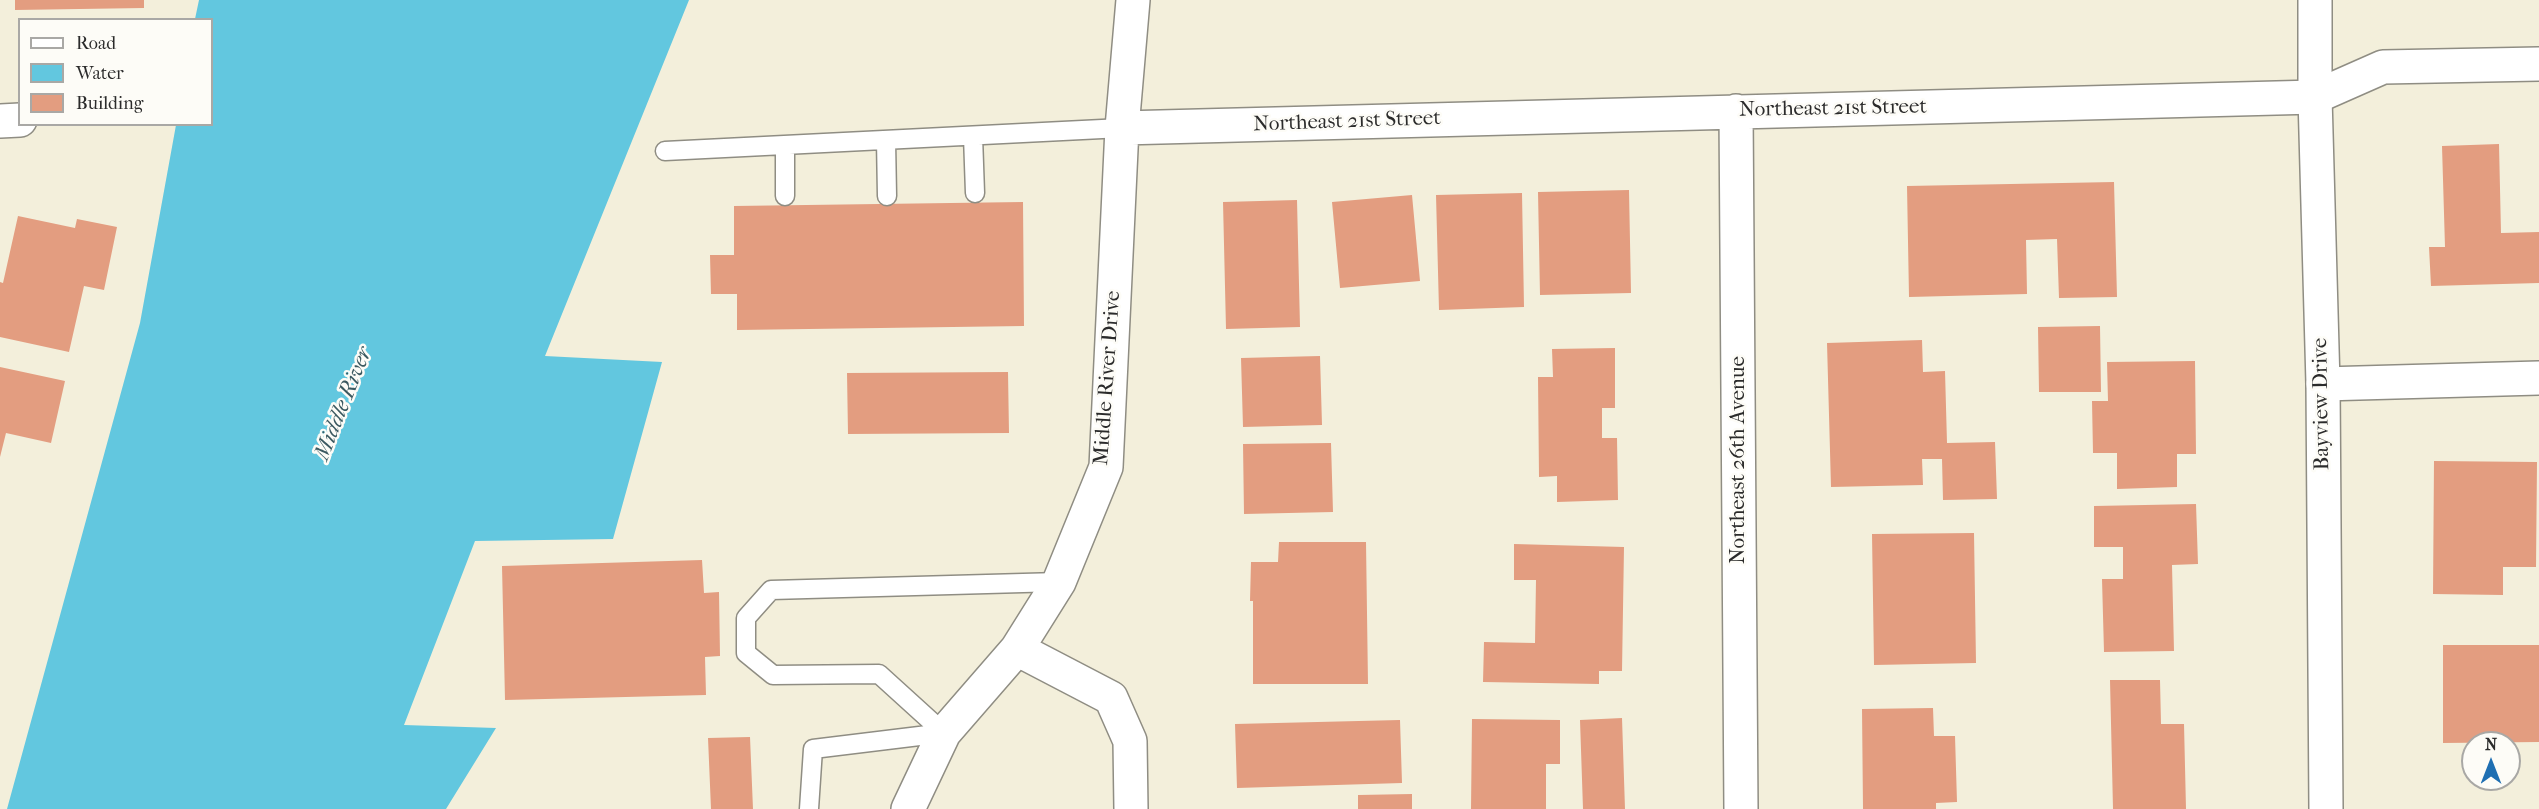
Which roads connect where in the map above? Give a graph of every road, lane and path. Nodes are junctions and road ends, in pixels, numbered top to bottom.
1 (1133, 0) edge
2 (2315, 0) edge
3 (2539, 64) edge
4 (2315, 97) junction
5 (1736, 111) junction
6 (18, 120) edge
7 (0, 121) edge
8 (1122, 128) junction
9 (973, 136) junction
10 (886, 140) junction
11 (785, 145) junction
12 (665, 151) dead end
13 (975, 193) dead end
14 (785, 196) dead end
15 (887, 196) dead end
16 (2539, 378) edge
17 (2323, 384) junction
18 (1059, 582) junction
19 (1017, 649) junction
20 (944, 733) junction
21 (809, 809) edge
22 (908, 809) edge
23 (1131, 809) edge
24 (1742, 809) edge
25 (2326, 809) edge

1 - 8 street, Middle River Drive
2 - 4 street, Bayview Drive
3 - 4 street, Northeast 21st Street
4 - 5 street, Northeast 21st Street
4 - 17 street, Bayview Drive
5 - 8 street, Northeast 21st Street
5 - 24 street, Northeast 26th Avenue
6 - 7 street
8 - 9 lane
8 - 18 street, Middle River Drive
9 - 10 lane
9 - 13 lane
10 - 11 lane
10 - 15 lane
11 - 12 lane
11 - 14 lane
16 - 17 street
17 - 25 street, Bayview Drive
18 - 19 street, Middle River Drive
18 - 20 lane
19 - 20 street, Middle River Drive
19 - 23 street
20 - 21 lane
20 - 22 street, Middle River Drive

